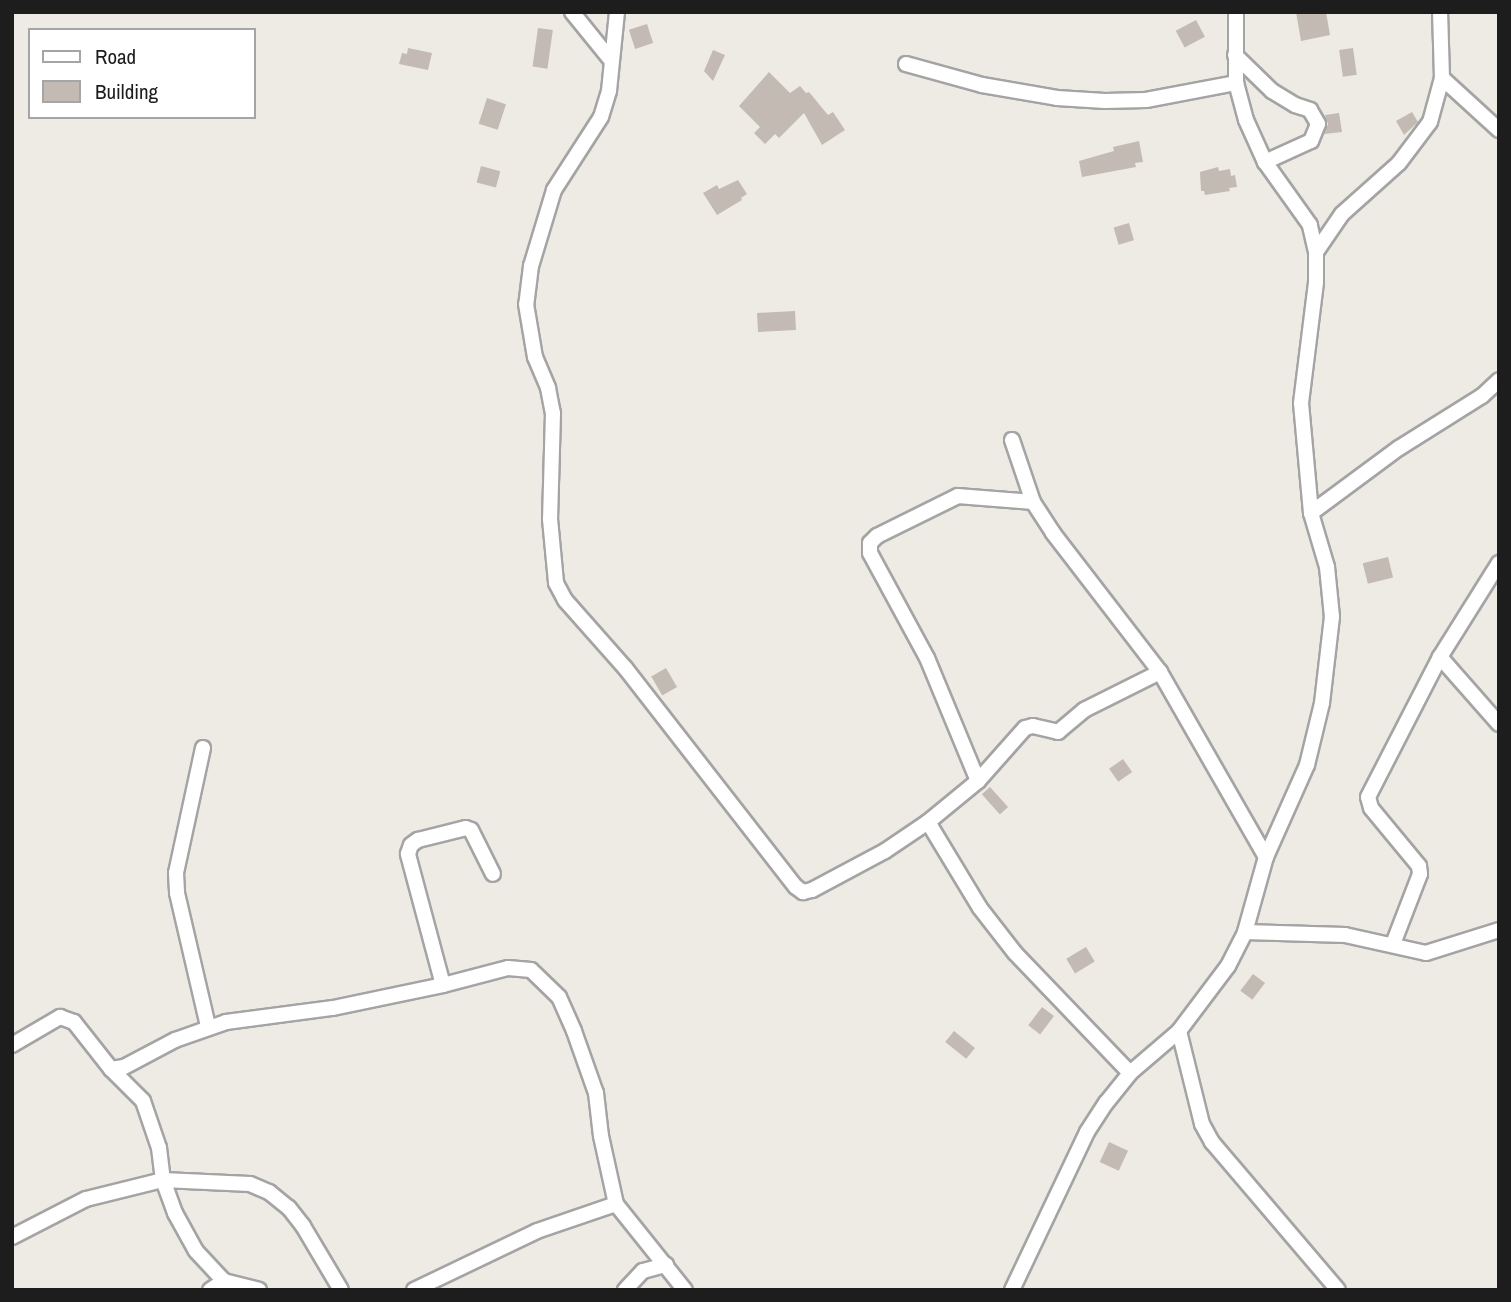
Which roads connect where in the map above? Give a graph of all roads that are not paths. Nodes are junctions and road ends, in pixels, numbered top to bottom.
1 (572, 12) edge
2 (617, 12) edge
3 (1236, 12) edge
4 (1440, 12) edge
5 (1235, 55) junction
6 (610, 59) junction
7 (906, 64) dead end
8 (1442, 78) junction
9 (1237, 83) junction
10 (1499, 130) edge
11 (1265, 162) junction
12 (1316, 252) junction
13 (1499, 380) edge
14 (1012, 440) dead end
15 (1032, 502) junction
16 (1311, 513) junction
17 (1499, 563) edge
18 (1440, 657) junction
19 (1160, 672) junction
20 (1499, 724) edge
21 (203, 748) dead end
22 (978, 781) junction
23 (928, 822) junction
24 (1266, 857) junction
25 (493, 874) dead end
26 (1499, 930) edge
27 (1245, 932) junction
28 (1393, 944) junction
29 (443, 985) junction
30 (208, 1026) junction
31 (1179, 1031) junction
32 (12, 1045) edge
33 (111, 1069) junction
34 (1130, 1073) junction
35 (163, 1180) junction
36 (616, 1204) junction
37 (12, 1237) edge
38 (667, 1265) junction
39 (224, 1281) junction
40 (210, 1290) edge
41 (259, 1290) edge
42 (341, 1290) edge
43 (414, 1290) edge
44 (625, 1290) edge
45 (685, 1290) edge
46 (1012, 1290) edge
47 (1338, 1290) edge

1 - 6 street
2 - 6 street
3 - 5 street
4 - 8 street
5 - 9 street
5 - 11 street
6 - 23 street
7 - 9 street
8 - 10 street
8 - 12 street
9 - 11 street
11 - 12 street
12 - 16 street
13 - 16 street
14 - 15 street
15 - 19 street
15 - 22 street
16 - 24 street
17 - 18 street
18 - 20 street
18 - 28 street
19 - 22 street
19 - 24 street
21 - 30 street
22 - 23 street
23 - 34 street
24 - 27 street
25 - 29 street
26 - 28 street
27 - 28 street
27 - 31 street
29 - 30 street
29 - 36 street
30 - 33 street
31 - 34 street
31 - 47 street
32 - 33 street
33 - 35 street
34 - 46 street
35 - 37 street
35 - 39 street
35 - 42 street
36 - 38 street
36 - 43 street
38 - 44 street
38 - 45 street
39 - 40 street
39 - 41 street

